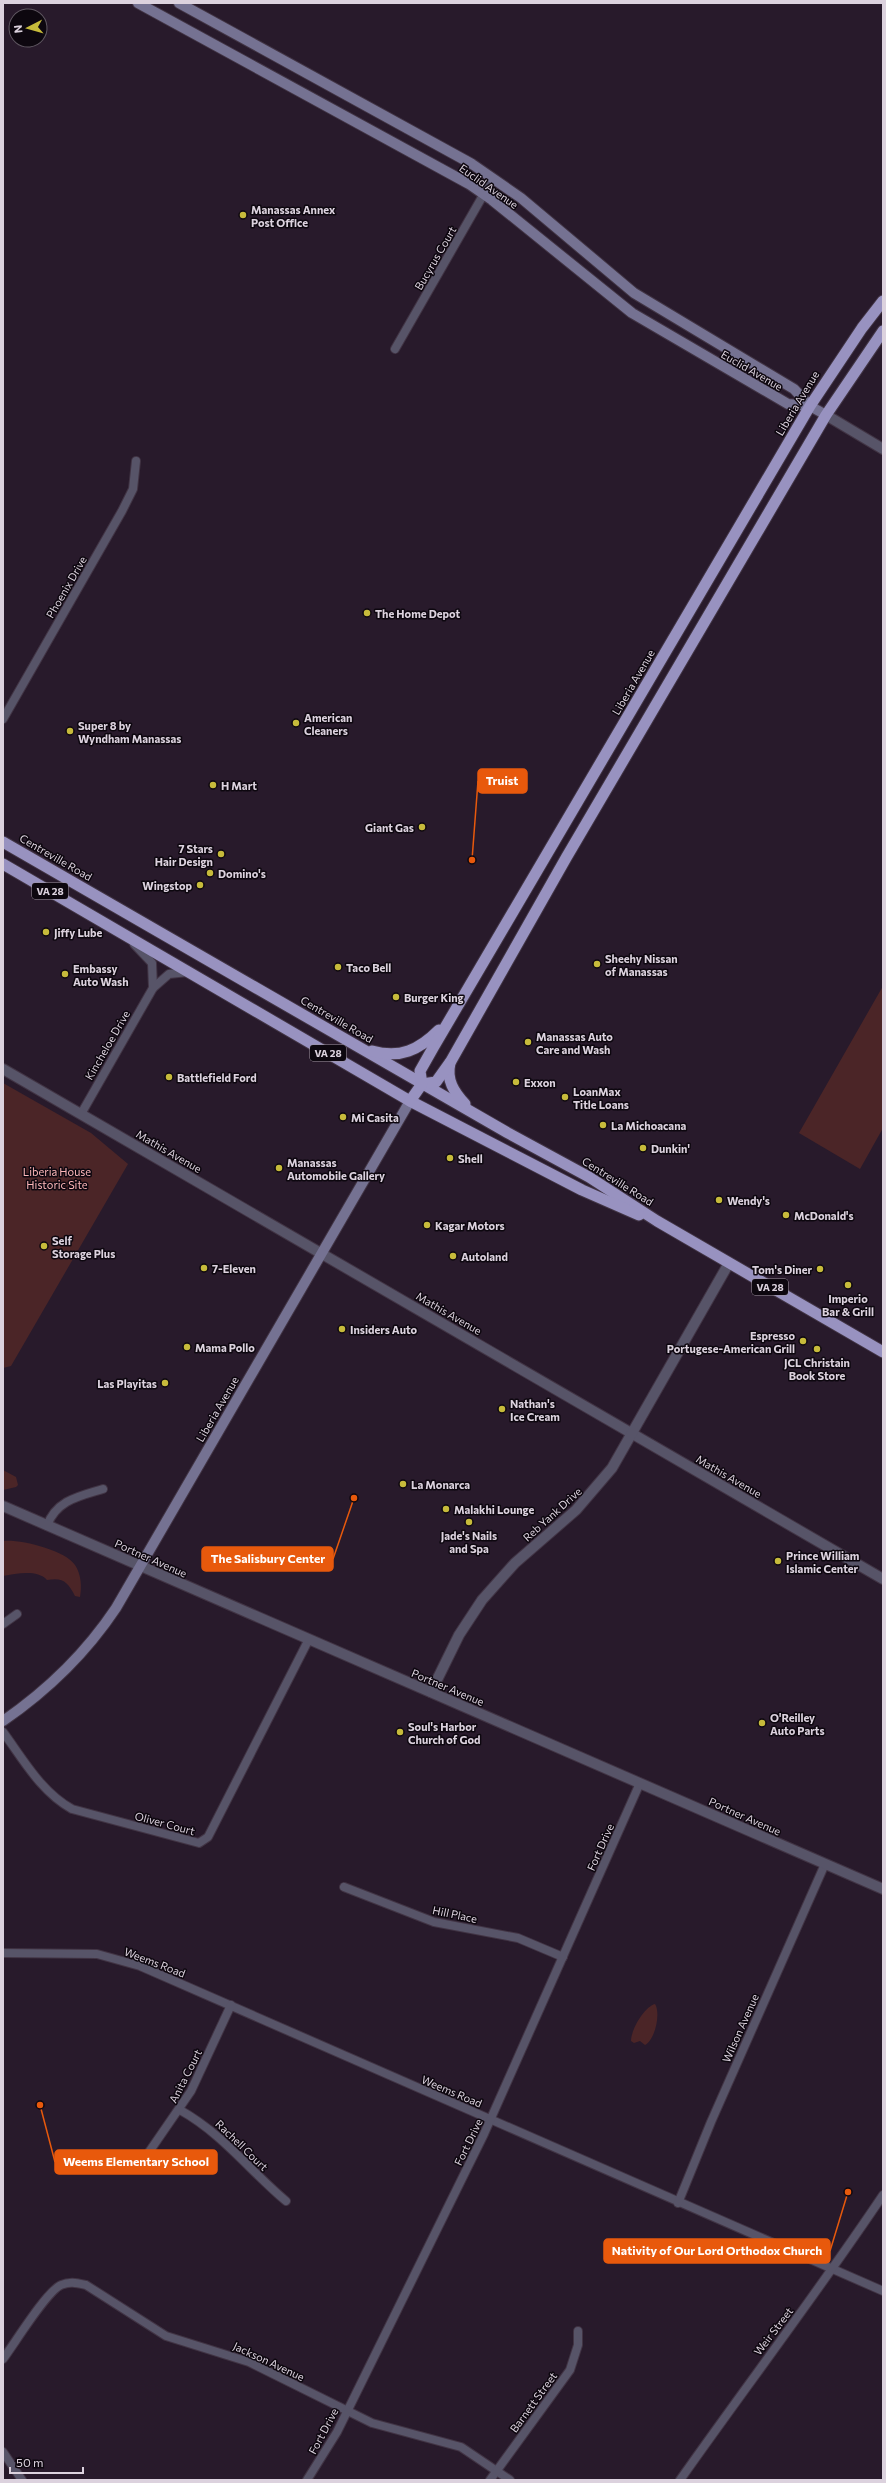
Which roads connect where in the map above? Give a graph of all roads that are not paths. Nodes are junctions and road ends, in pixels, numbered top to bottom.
1 (138, 3) edge
2 (180, 3) edge
3 (493, 178) junction
4 (484, 194) junction
5 (883, 301) edge
6 (883, 331) edge
7 (395, 349) dead end
8 (810, 406) junction
9 (826, 415) junction
10 (883, 449) edge
11 (136, 461) dead end
12 (3, 719) edge
13 (3, 842) edge
14 (3, 864) edge
15 (126, 936) junction
16 (189, 972) junction
17 (153, 988) junction
18 (449, 1020) junction
19 (364, 1049) junction
20 (451, 1061) junction
21 (3, 1069) edge
22 (422, 1084) junction
23 (410, 1101) junction
24 (472, 1112) junction
25 (81, 1114) junction
26 (657, 1221) junction
27 (322, 1253) junction
28 (729, 1263) junction
29 (883, 1352) edge
30 (633, 1434) junction
31 (103, 1489) dead end
32 (3, 1506) edge
33 (47, 1526) junction
34 (141, 1566) junction
35 (883, 1579) edge
36 (18, 1614) dead end
37 (3, 1624) edge
38 (309, 1640) junction
39 (431, 1692) junction
40 (3, 1721) edge
41 (3, 1732) edge
42 (640, 1783) junction
43 (825, 1864) junction
44 (344, 1887) dead end
45 (883, 1890) edge
46 (3, 1953) edge
47 (563, 1957) junction
48 (230, 2005) junction
49 (180, 2110) junction
50 (491, 2120) junction
51 (149, 2152) dead end
52 (883, 2195) edge
53 (286, 2201) dead end
54 (678, 2203) junction
55 (834, 2269) junction
56 (883, 2291) edge
57 (578, 2332) dead end
58 (3, 2359) edge
59 (347, 2411) junction
60 (3, 2452) edge
61 (497, 2470) junction
62 (22, 2480) edge
63 (307, 2480) edge
64 (490, 2480) edge
65 (510, 2480) edge
66 (680, 2480) edge

1 - 4 main road, Euclid Avenue
2 - 3 main road, Euclid Avenue
3 - 4 street, Bucyrus Court
3 - 8 main road, Euclid Avenue
4 - 7 street, Bucyrus Court
4 - 8 main road, Euclid Avenue
5 - 8 highway, Liberia Avenue
6 - 9 highway
8 - 9 main road, Euclid Avenue
8 - 18 highway, Liberia Avenue
9 - 10 street, Euclid Avenue
9 - 20 highway
11 - 12 street, Phoenix Drive
13 - 19 highway, Centreville Road / VA 28
14 - 15 highway, Centreville Road / VA 28
15 - 16 highway, Centreville Road / VA 28
15 - 17 street
16 - 17 street, Kincheloe Drive
16 - 23 highway, Centreville Road / VA 28
17 - 25 street, Kincheloe Drive
18 - 19 highway
18 - 22 highway, Liberia Avenue
19 - 22 highway, Centreville Road / VA 28
20 - 22 highway
20 - 24 highway
21 - 25 street, Mathis Avenue
22 - 23 highway, Liberia Avenue
22 - 24 highway, Centreville Road / VA 28
23 - 26 highway, Centreville Road / VA 28
23 - 27 main road, Liberia Avenue
24 - 26 highway, Centreville Road / VA 28
25 - 27 street, Mathis Avenue
26 - 28 highway, Centreville Road / VA 28
27 - 30 street, Mathis Avenue
27 - 34 main road, Liberia Avenue
28 - 29 highway, Centreville Road / VA 28
28 - 30 street, Reb Yank Drive
30 - 35 street, Mathis Avenue
30 - 39 street, Reb Yank Drive
31 - 33 street
32 - 33 street, Portner Avenue
33 - 34 street, Portner Avenue
34 - 38 street, Portner Avenue
34 - 40 main road, Liberia Avenue
36 - 37 street
38 - 39 street, Portner Avenue
38 - 41 street, Oliver Court
39 - 42 street, Portner Avenue
42 - 43 street, Portner Avenue
42 - 47 street, Fort Drive
43 - 45 street, Portner Avenue
43 - 54 street, Wilson Avenue
44 - 47 street, Hill Place
46 - 48 street, Weems Road
47 - 50 street, Fort Drive
48 - 49 street, Anita Court
48 - 50 street, Weems Road
49 - 51 street, Anita Court
49 - 53 street, Rachell Court
50 - 54 street, Weems Road
50 - 59 street, Fort Drive
52 - 55 street, Weir Street
54 - 55 street, Weems Road
55 - 56 street, Weems Road
55 - 66 street, Weir Street
57 - 61 street, Barnett Street
58 - 59 street, Jackson Avenue
59 - 61 street, Jackson Avenue
59 - 63 street, Fort Drive
60 - 62 street
61 - 64 street, Barnett Street
61 - 65 street, Jackson Avenue

